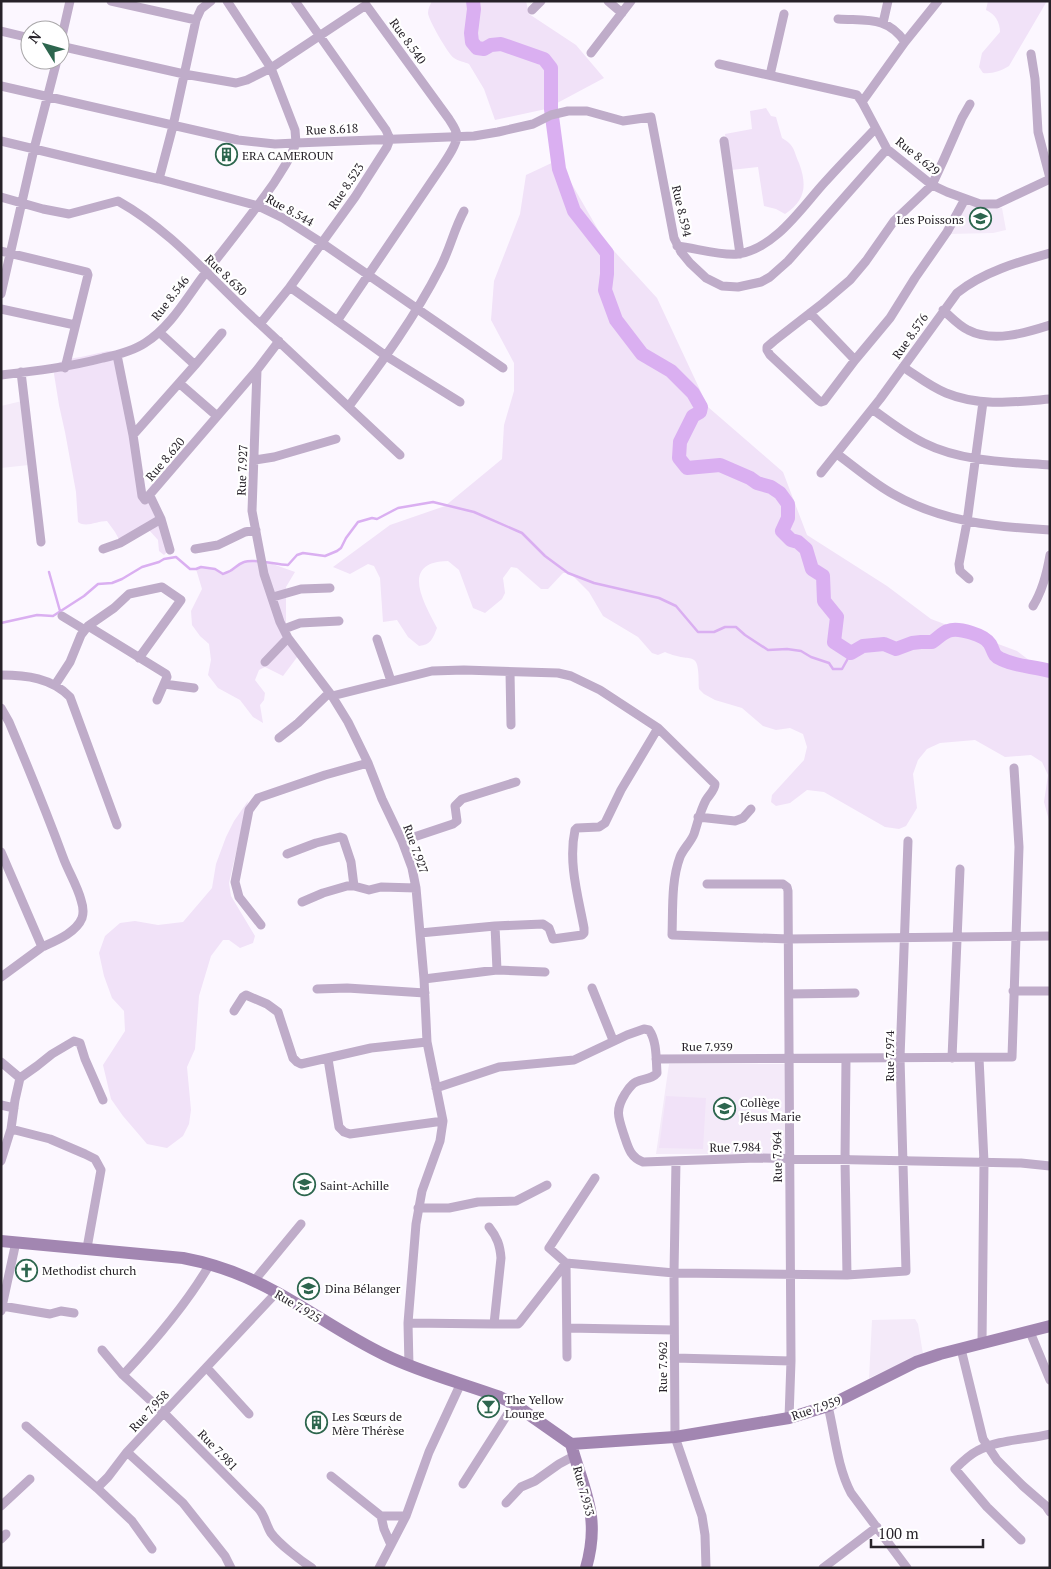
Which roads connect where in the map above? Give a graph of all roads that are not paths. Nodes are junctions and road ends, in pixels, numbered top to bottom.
1 (70, 1) edge
2 (112, 1) edge
3 (212, 1) edge
4 (227, 1) edge
5 (295, 1) edge
6 (541, 1) edge
7 (608, 1) edge
8 (631, 1) edge
9 (888, 1) edge
10 (938, 1) edge
11 (367, 2) edge
12 (532, 10) dead end
13 (622, 13) junction
14 (784, 14) dead end
15 (838, 19) dead end
16 (66, 20) edge
17 (196, 20) junction
18 (883, 23) junction
19 (1, 31) edge
20 (20, 36) edge
21 (320, 36) junction
22 (905, 42) junction
23 (70, 47) edge
24 (591, 53) dead end
25 (1031, 54) dead end
26 (720, 64) dead end
27 (271, 68) junction
28 (54, 70) edge
29 (184, 74) junction
30 (770, 75) junction
31 (1, 86) edge
32 (48, 96) junction
33 (862, 102) junction
34 (970, 104) dead end
35 (173, 126) junction
36 (875, 129) junction
37 (498, 132) joint
38 (457, 137) junction
39 (390, 139) junction
40 (1, 141) edge
41 (724, 141) dead end
42 (296, 143) junction
43 (34, 149) junction
44 (886, 149) junction
45 (160, 179) junction
46 (1050, 179) edge
47 (932, 185) junction
48 (1, 197) edge
49 (965, 200) junction
50 (22, 203) junction
51 (258, 206) junction
52 (464, 211) dead end
53 (322, 243) junction
54 (678, 246) junction
55 (1, 251) edge
56 (11, 253) junction
57 (1050, 253) edge
58 (740, 254) junction
59 (206, 273) junction
60 (368, 275) junction
61 (290, 287) junction
62 (1, 294) edge
63 (1, 309) edge
64 (417, 309) junction
65 (943, 310) junction
66 (810, 313) junction
67 (337, 321) junction
68 (260, 324) junction
69 (75, 325) junction
70 (1050, 325) edge
71 (159, 332) junction
72 (222, 333) dead end
73 (279, 341) junction
74 (117, 355) junction
75 (386, 356) junction
76 (855, 360) junction
77 (195, 365) junction
78 (903, 367) junction
79 (65, 368) junction
80 (503, 368) dead end
81 (257, 370) junction
82 (21, 372) junction
83 (1, 375) edge
84 (179, 383) junction
85 (1050, 398) edge
86 (460, 402) dead end
87 (983, 402) junction
88 (349, 406) junction
89 (872, 409) junction
90 (218, 416) junction
91 (133, 435) junction
92 (336, 439) dead end
93 (837, 454) junction
94 (400, 455) dead end
95 (976, 458) junction
96 (255, 460) junction
97 (1050, 465) edge
98 (821, 473) dead end
99 (150, 496) junction
100 (161, 519) junction
101 (967, 522) junction
102 (256, 530) junction
103 (1050, 530) edge
104 (41, 542) dead end
105 (103, 549) dead end
106 (194, 549) dead end
107 (170, 550) dead end
108 (1050, 555) edge
109 (969, 579) dead end
110 (330, 588) dead end
111 (272, 597) junction
112 (1033, 606) dead end
113 (62, 616) dead end
114 (339, 621) dead end
115 (87, 628) junction
116 (284, 629) junction
117 (288, 638) junction
118 (377, 639) dead end
119 (139, 658) junction
120 (265, 662) dead end
121 (510, 672) junction
122 (1, 675) edge
123 (391, 681) junction
124 (164, 684) junction
125 (56, 685) junction
126 (194, 688) dead end
127 (330, 694) junction
128 (157, 700) dead end
129 (1, 708) edge
130 (511, 725) dead end
131 (658, 728) junction
132 (279, 738) dead end
133 (368, 763) junction
134 (1014, 768) dead end
135 (516, 782) dead end
136 (751, 810) dead end
137 (698, 817) junction
138 (117, 824) dead end
139 (402, 840) junction
140 (908, 841) dead end
141 (1, 852) edge
142 (287, 854) dead end
143 (960, 869) dead end
144 (707, 884) dead end
145 (354, 886) junction
146 (416, 888) junction
147 (302, 902) dead end
148 (262, 925) dead end
149 (495, 926) junction
150 (420, 933) junction
151 (1050, 936) edge
152 (956, 937) junction
153 (1015, 937) junction
154 (789, 938) junction
155 (905, 938) junction
156 (42, 948) junction
157 (497, 970) junction
158 (545, 972) dead end
159 (1, 977) edge
160 (424, 979) junction
161 (592, 988) dead end
162 (317, 989) dead end
163 (1013, 991) junction
164 (1050, 991) edge
165 (425, 993) junction
166 (789, 994) junction
167 (856, 994) dead end
168 (234, 1010) dead end
169 (613, 1040) junction
170 (427, 1042) junction
171 (656, 1058) junction
172 (789, 1058) junction
173 (846, 1058) junction
174 (900, 1058) junction
175 (952, 1058) junction
176 (979, 1058) junction
177 (328, 1059) junction
178 (1, 1062) edge
179 (20, 1078) junction
180 (436, 1088) junction
181 (103, 1100) dead end
182 (1, 1105) edge
183 (14, 1108) junction
184 (443, 1120) junction
185 (12, 1129) junction
186 (790, 1159) junction
187 (845, 1160) junction
188 (1, 1161) edge
189 (676, 1162) junction
190 (903, 1162) junction
191 (984, 1162) junction
192 (1050, 1166) edge
193 (595, 1178) dead end
194 (546, 1185) dead end
195 (418, 1208) junction
196 (301, 1224) dead end
197 (489, 1227) dead end
198 (1, 1241) edge
199 (16, 1242) junction
200 (87, 1248) junction
201 (566, 1263) junction
202 (210, 1264) junction
203 (674, 1273) junction
204 (791, 1275) junction
205 (847, 1275) junction
206 (254, 1281) junction
207 (277, 1292) junction
208 (2, 1308) edge
209 (74, 1313) dead end
210 (408, 1323) junction
211 (494, 1324) junction
212 (1050, 1326) edge
213 (567, 1328) junction
214 (674, 1330) junction
215 (1030, 1332) junction
216 (982, 1344) junction
217 (961, 1349) junction
218 (102, 1350) dead end
219 (567, 1357) dead end
220 (674, 1358) junction
221 (792, 1361) junction
222 (409, 1366) junction
223 (207, 1368) junction
224 (124, 1375) junction
225 (1050, 1380) edge
226 (461, 1383) junction
227 (514, 1404) junction
228 (828, 1406) junction
229 (164, 1413) junction
230 (248, 1414) dead end
231 (789, 1418) junction
232 (26, 1426) dead end
233 (1050, 1434) edge
234 (675, 1437) junction
235 (988, 1446) junction
236 (573, 1450) junction
237 (127, 1452) junction
238 (331, 1476) dead end
239 (30, 1479) dead end
240 (463, 1484) dead end
241 (97, 1488) junction
242 (506, 1503) dead end
243 (1, 1506) edge
244 (1050, 1512) edge
245 (381, 1516) junction
246 (406, 1516) junction
247 (877, 1527) junction
248 (1021, 1540) dead end
249 (391, 1545) junction
250 (152, 1548) dead end
251 (825, 1567) edge
252 (231, 1568) edge
253 (312, 1568) edge
254 (380, 1568) edge
255 (586, 1568) edge
256 (706, 1568) edge
257 (906, 1568) edge

1 - 16 street
2 - 17 street
3 - 17 street
4 - 27 street, Rue 8.618
5 - 21 street
6 - 12 street
7 - 13 street
8 - 13 street
9 - 18 street
10 - 22 street
11 - 21 street, Rue 8.540
11 - 38 street, Rue 8.540
13 - 24 street
14 - 30 street
15 - 18 street
17 - 29 street
18 - 22 street
19 - 20 street
21 - 27 street, Rue 8.540
21 - 39 street
22 - 33 street
23 - 29 street, Rue 8.540
25 - 46 street
26 - 30 street
27 - 29 street, Rue 8.540
27 - 42 street, Rue 8.618
28 - 32 street
29 - 35 street
30 - 33 street
31 - 32 street
32 - 35 street
32 - 43 street
33 - 36 street, Rue 8.629
34 - 47 street
35 - 42 street
35 - 45 street
36 - 44 street, Rue 8.629
36 - 58 street
37 - 38 street, Rue 8.618
37 - 54 street, Rue 8.594
38 - 39 street, Rue 8.618
38 - 60 street
39 - 42 street, Rue 8.618
39 - 53 street, Rue 8.523
40 - 43 street, Rue 8.544
41 - 58 street
42 - 51 street, Rue 8.546
43 - 45 street, Rue 8.544
43 - 50 street
44 - 47 street, Rue 8.629
44 - 54 street, Rue 8.594
45 - 51 street, Rue 8.544
46 - 49 street, Rue 8.629
47 - 49 street, Rue 8.629
47 - 66 street
48 - 50 street, Rue 8.630
49 - 76 street
50 - 56 street
50 - 59 street, Rue 8.630
51 - 53 street, Rue 8.544
51 - 59 street, Rue 8.546
52 - 64 street
53 - 60 street, Rue 8.544
53 - 61 street, Rue 8.523
54 - 58 street
55 - 56 street
56 - 62 street
56 - 69 street
57 - 65 street, Rue 8.576
59 - 68 street, Rue 8.630
59 - 71 street, Rue 8.546
60 - 64 street, Rue 8.544
60 - 67 street
61 - 67 street
61 - 68 street, Rue 8.523
63 - 69 street
64 - 75 street
64 - 80 street, Rue 8.544
65 - 70 street
65 - 78 street, Rue 8.576
66 - 76 street
66 - 76 street
67 - 75 street
68 - 73 street, Rue 8.630
69 - 79 street
71 - 74 street, Rue 8.546
71 - 77 street
72 - 77 street
73 - 81 street, Rue 8.620
73 - 88 street, Rue 8.630
74 - 79 street, Rue 8.546
74 - 91 street, Rue 8.620
75 - 86 street
75 - 88 street
77 - 84 street
78 - 87 street
78 - 89 street, Rue 8.576
79 - 82 street, Rue 8.546
81 - 90 street, Rue 8.620
81 - 96 street, Rue 7.927
82 - 83 street, Rue 8.546
82 - 104 street
84 - 90 street
84 - 91 street
85 - 87 street
87 - 95 street
88 - 94 street, Rue 8.630
89 - 93 street, Rue 8.576
89 - 95 street
90 - 99 street, Rue 8.620
91 - 99 street, Rue 8.620
92 - 96 street
93 - 98 street, Rue 8.576
93 - 101 street
95 - 97 street
95 - 101 street
96 - 102 street, Rue 7.927
99 - 100 street
100 - 105 street
100 - 107 street
101 - 103 street
101 - 109 street
102 - 106 street
102 - 111 street, Rue 7.927
108 - 112 street
110 - 111 street
111 - 116 street, Rue 7.927
113 - 115 street
114 - 116 street
115 - 119 street
115 - 119 street
115 - 125 street
116 - 117 street, Rue 7.927
117 - 120 street
117 - 127 street, Rue 7.927
118 - 123 street
119 - 124 street
121 - 123 street
121 - 130 street
121 - 131 street
122 - 125 street
123 - 127 street
124 - 126 street
124 - 128 street
125 - 138 street
127 - 132 street
127 - 133 street, Rue 7.927
129 - 156 street
131 - 137 street
131 - 149 street
133 - 139 street, Rue 7.927
133 - 148 street
134 - 153 street
135 - 139 street
136 - 137 street
137 - 154 street
139 - 146 street, Rue 7.927
140 - 155 street, Rue 7.974
141 - 156 street
142 - 145 street
143 - 152 street
144 - 154 street, Rue 7.964
145 - 146 street
145 - 147 street
146 - 150 street, Rue 7.927
149 - 150 street
149 - 157 street
150 - 160 street, Rue 7.927
151 - 153 street
152 - 153 street
152 - 155 street
152 - 175 street
153 - 163 street
154 - 155 street
154 - 166 street, Rue 7.964
155 - 174 street, Rue 7.974
156 - 159 street
157 - 158 street
157 - 160 street
160 - 165 street, Rue 7.927
161 - 169 street
162 - 165 street
163 - 164 street
163 - 176 street, Rue 7.939
165 - 170 street, Rue 7.927
166 - 167 street
166 - 172 street, Rue 7.964
168 - 177 street
169 - 171 street
169 - 180 street
170 - 177 street
170 - 180 street, Rue 7.927
171 - 172 street, Rue 7.939
171 - 189 street, Rue 7.984
172 - 173 street, Rue 7.939
172 - 186 street, Rue 7.964
173 - 174 street, Rue 7.939
173 - 187 street
174 - 175 street, Rue 7.939
174 - 190 street, Rue 7.974
175 - 176 street, Rue 7.939
176 - 191 street
177 - 184 street
178 - 179 street
179 - 181 street
179 - 183 street
180 - 184 street, Rue 7.927
182 - 183 street
183 - 185 street
184 - 195 street, Rue 7.927
185 - 188 street
185 - 200 street
186 - 187 street, Rue 7.984
186 - 189 street, Rue 7.984
186 - 204 street, Rue 7.964
187 - 190 street, Rue 7.984
187 - 205 street
189 - 203 street, Rue 7.962
190 - 191 street, Rue 7.984
190 - 205 street, Rue 7.974
191 - 192 street, Rue 7.984
191 - 216 street
193 - 201 street
194 - 195 street
195 - 210 street, Rue 7.927
196 - 206 street
197 - 211 street
198 - 199 street, Rue 7.925
199 - 200 street, Rue 7.925
199 - 208 street
200 - 202 street, Rue 7.925
201 - 203 street
201 - 211 street
201 - 213 street
202 - 206 street, Rue 7.925
202 - 224 street
203 - 204 street
203 - 214 street, Rue 7.962
204 - 205 street
204 - 221 street, Rue 7.964
206 - 207 street, Rue 7.925
207 - 222 street, Rue 7.925
207 - 223 street, Rue 7.958
208 - 209 street
210 - 211 street
210 - 222 street, Rue 7.927
212 - 215 street, Rue 7.959
213 - 214 street
213 - 219 street
214 - 220 street, Rue 7.962
215 - 216 street, Rue 7.959
215 - 225 street
216 - 217 street, Rue 7.959
217 - 228 street, Rue 7.959
217 - 235 street
218 - 224 street, Rue 7.981
220 - 221 street
220 - 234 street, Rue 7.962
221 - 231 street, Rue 7.964
222 - 226 street, Rue 7.925
223 - 229 street, Rue 7.958
223 - 230 street
224 - 229 street, Rue 7.981
226 - 227 street, Rue 7.925
226 - 246 street
227 - 236 street, Rue 7.925
227 - 240 street
228 - 231 street, Rue 7.959
228 - 247 street
229 - 237 street, Rue 7.958
229 - 253 street, Rue 7.981
231 - 234 street, Rue 7.959
232 - 241 street
233 - 235 street
234 - 236 street, Rue 7.959
234 - 256 street, Rue 7.962
235 - 244 street
235 - 248 street
236 - 242 street
236 - 255 street, Rue 7.933
237 - 241 street, Rue 7.958
237 - 252 street
238 - 245 street
239 - 243 street
241 - 250 street
245 - 246 street
245 - 249 street
246 - 249 street
247 - 251 street
247 - 257 street
249 - 254 street

